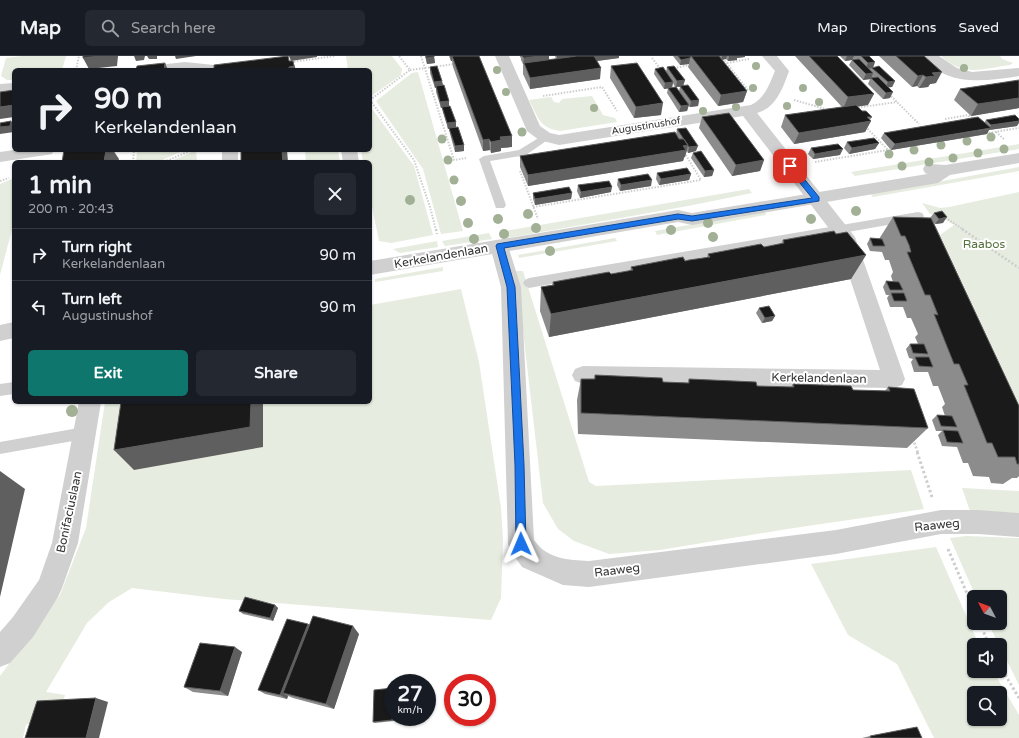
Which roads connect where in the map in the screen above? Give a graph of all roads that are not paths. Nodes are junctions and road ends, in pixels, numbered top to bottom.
1 (502, 56) edge
2 (770, 56) edge
3 (930, 56) edge
4 (212, 66) edge
5 (167, 68) edge
6 (1019, 72) edge
7 (12, 87) edge
8 (0, 88) edge
9 (754, 108) junction
10 (545, 137) junction
11 (33, 152) edge
12 (0, 157) edge
13 (1019, 158) edge
14 (812, 193) junction
15 (500, 205) dead end
16 (918, 216) edge
17 (840, 229) junction
18 (500, 246) junction
19 (372, 269) edge
20 (529, 283) dead end
21 (12, 330) edge
22 (0, 332) edge
23 (583, 375) dead end
24 (12, 388) edge
25 (0, 390) edge
26 (90, 404) edge
27 (84, 434) junction
28 (0, 448) edge
29 (1019, 525) edge
30 (0, 653) edge

1 - 10 street
2 - 9 street
3 - 6 street
4 - 5 street
7 - 8 street
9 - 10 street, Augustinushof
9 - 14 street
10 - 15 lane
11 - 12 street
13 - 14 street, Kerkelandenlaan
14 - 17 street, Kerkelandenlaan
14 - 18 street, Kerkelandenlaan
16 - 17 lane
17 - 20 lane
17 - 23 street, Kerkelandenlaan
18 - 19 street, Kerkelandenlaan
18 - 29 street, Raaweg
21 - 22 street
24 - 25 lane
26 - 27 street, Bonifaciuslaan
27 - 28 lane
27 - 30 street, Bonifaciuslaan

